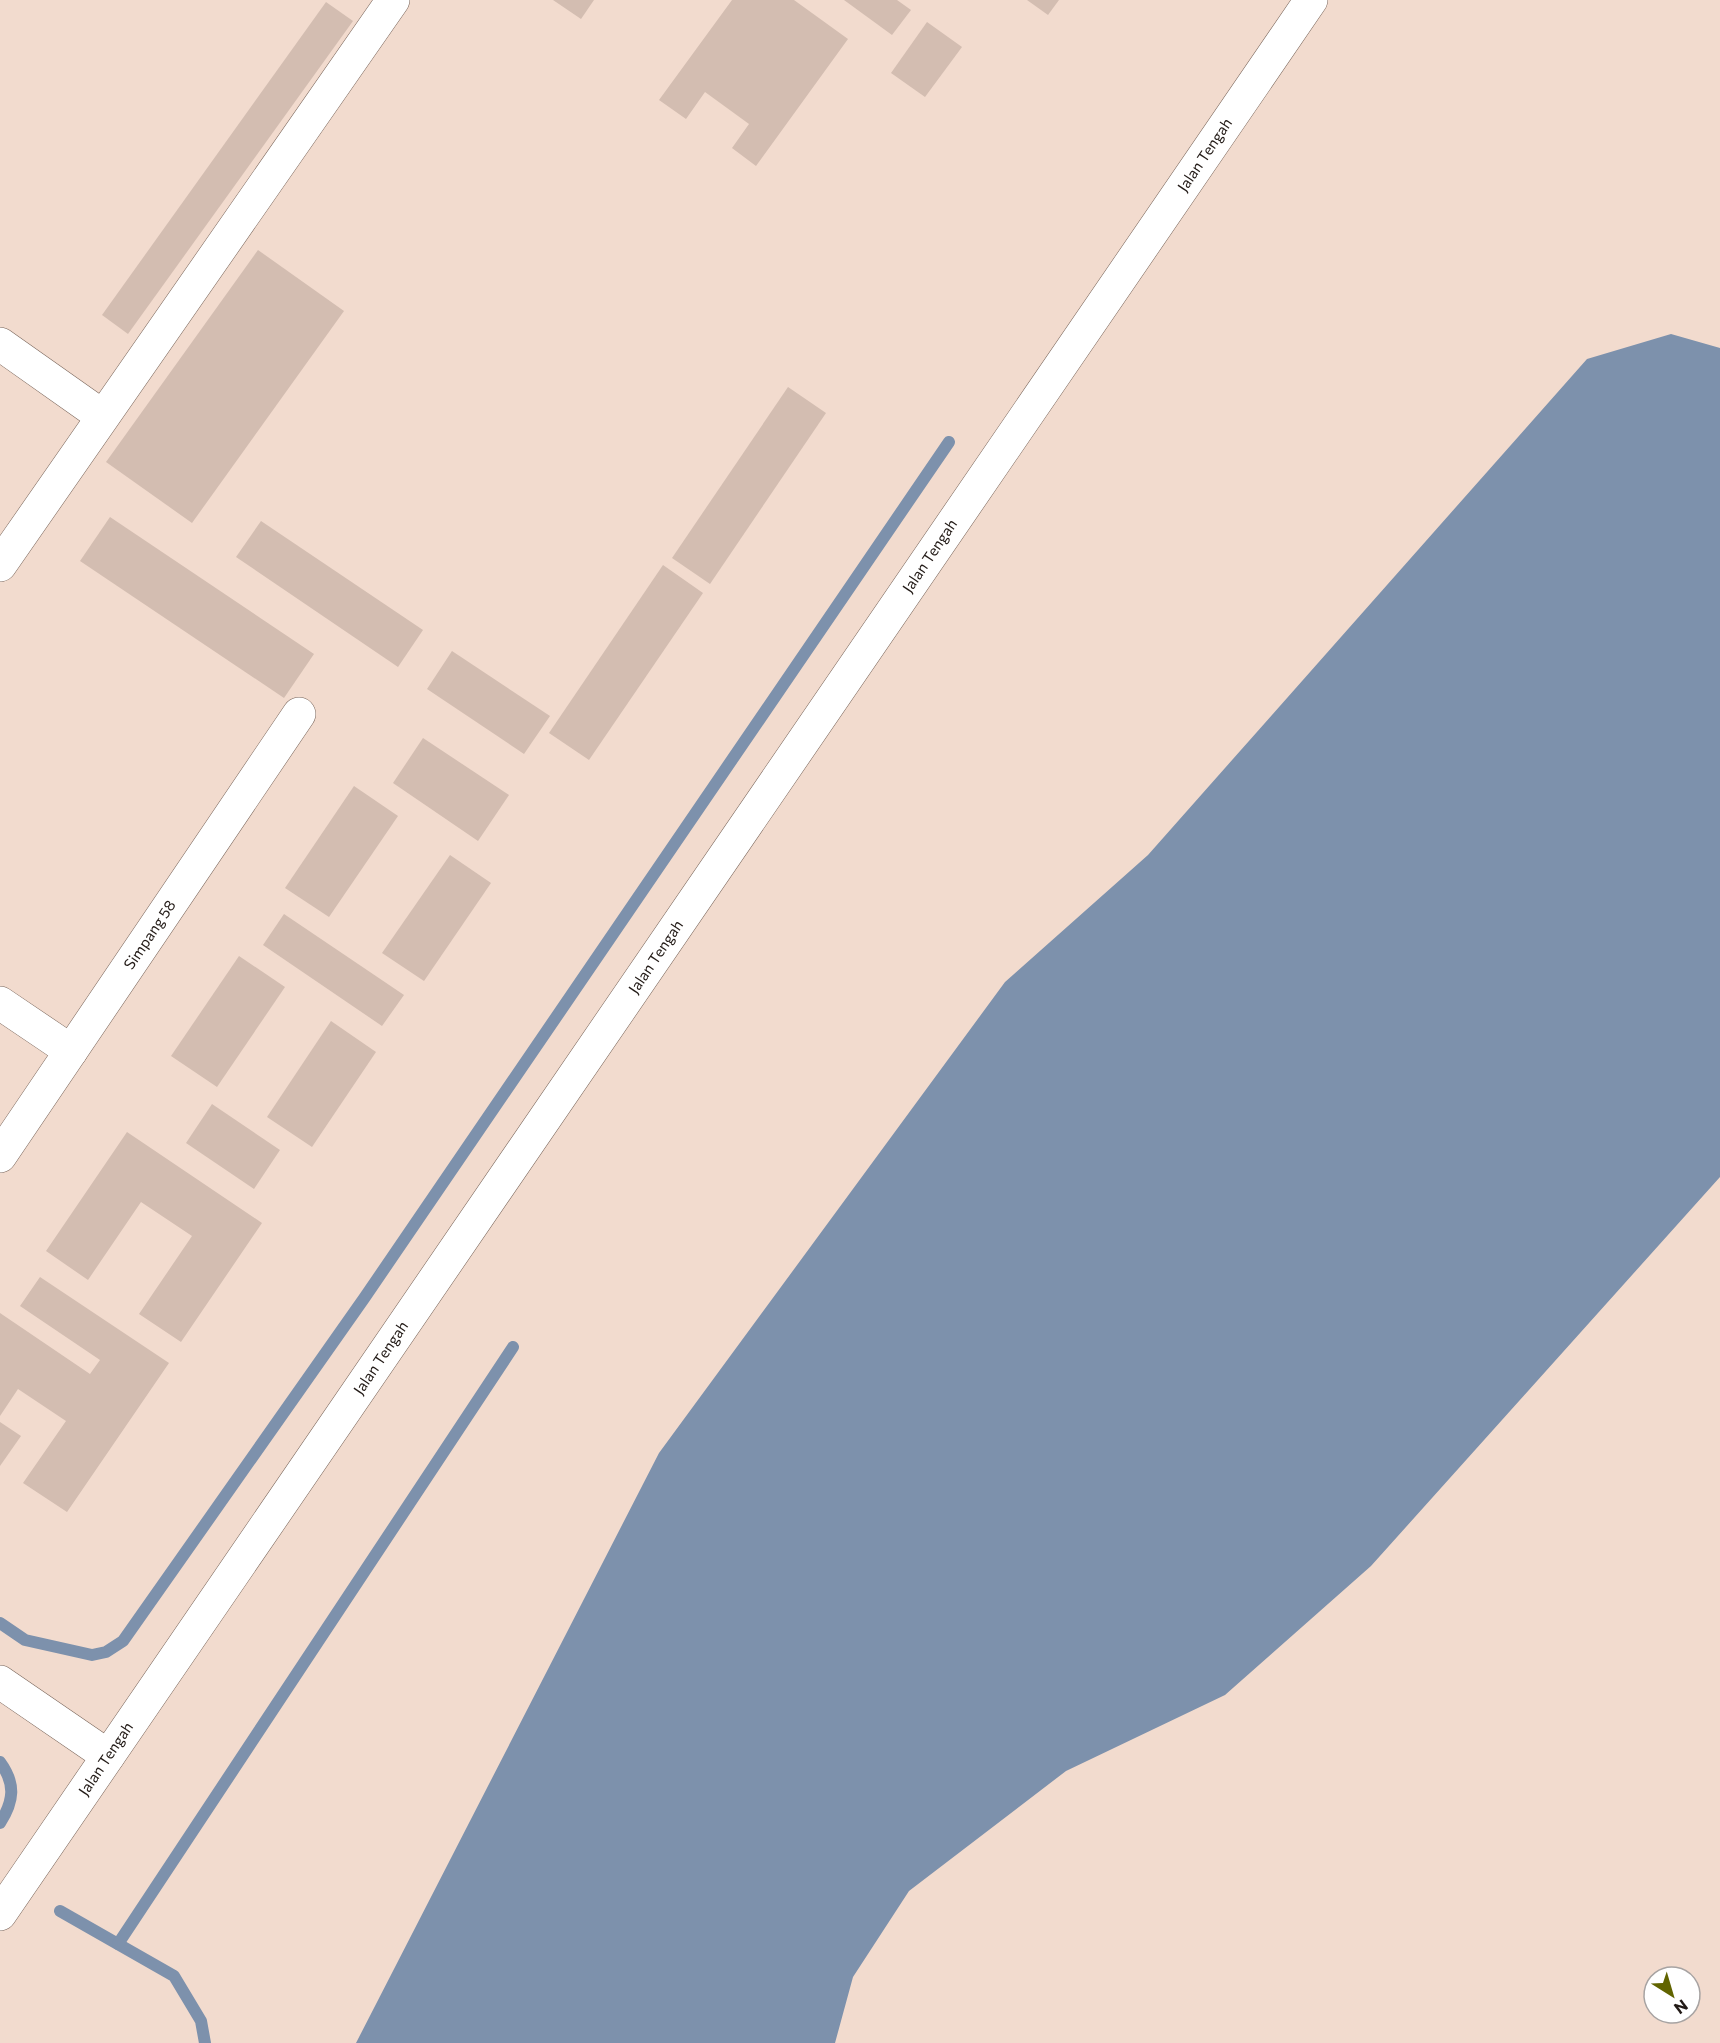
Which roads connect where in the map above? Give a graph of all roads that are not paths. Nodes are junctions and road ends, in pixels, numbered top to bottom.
1 (393, 0) edge
2 (1311, 0) edge
3 (0, 344) edge
4 (102, 416) junction
5 (0, 565) edge
6 (299, 714) dead end
7 (0, 1004) edge
8 (71, 1051) junction
9 (0, 1156) edge
10 (0, 1682) edge
11 (108, 1756) junction
12 (0, 1914) edge

1 - 4 main road
2 - 11 main road, Jalan Tengah
3 - 4 main road
4 - 5 main road
6 - 8 main road, Simpang 58
7 - 8 main road
8 - 9 main road, Simpang 58
10 - 11 main road
11 - 12 main road, Jalan Tengah

